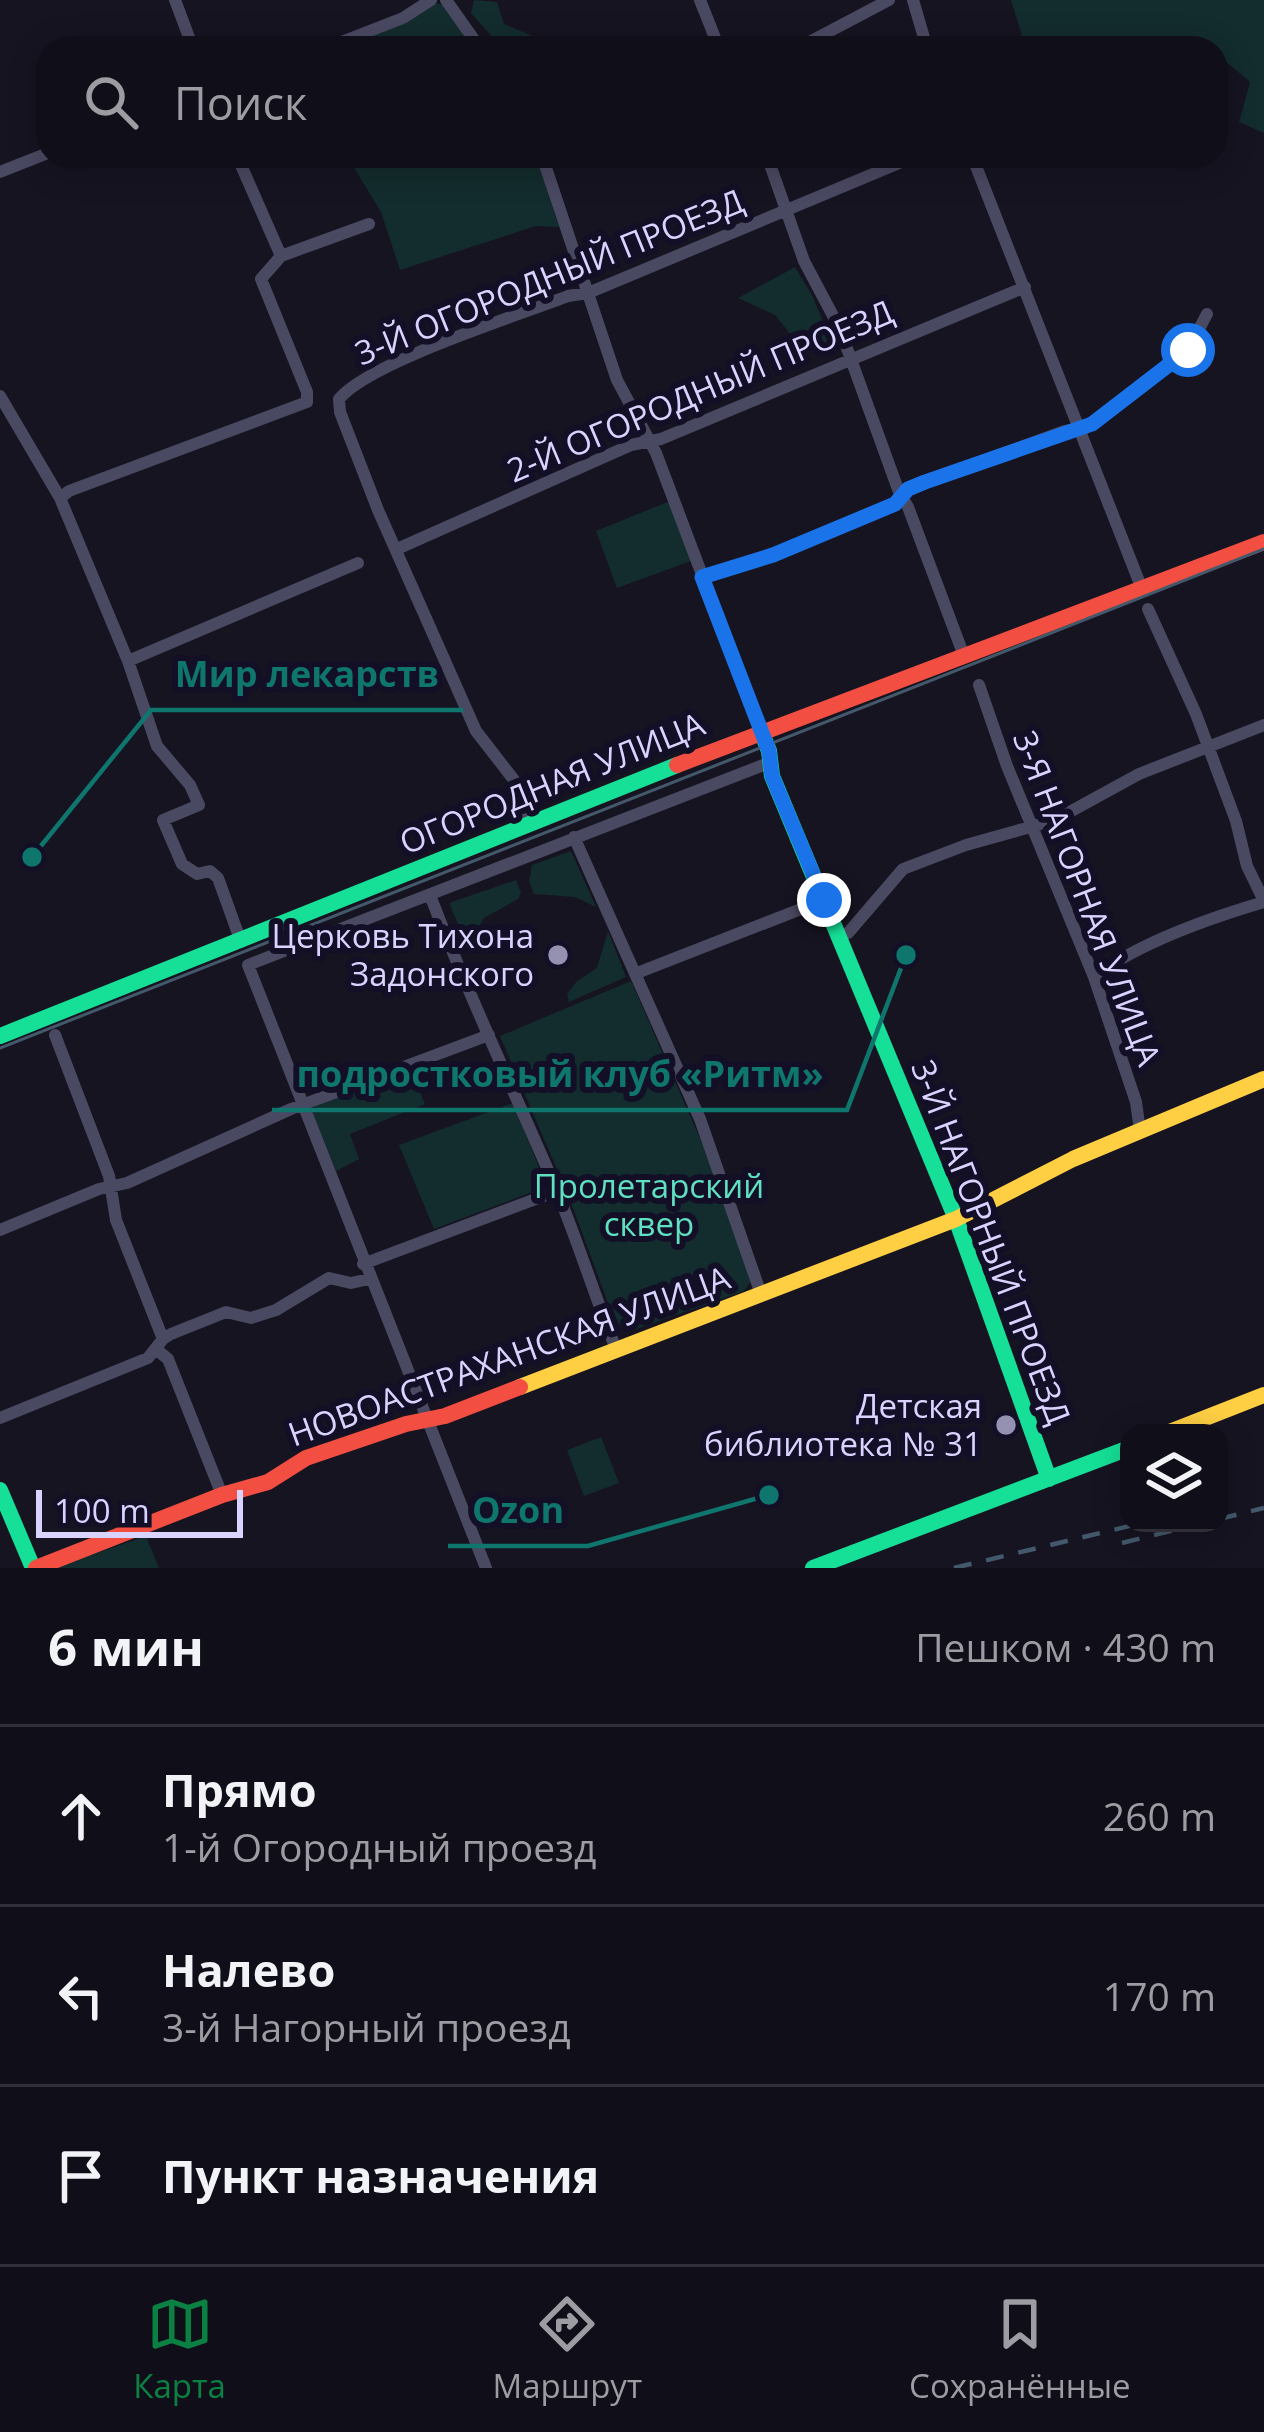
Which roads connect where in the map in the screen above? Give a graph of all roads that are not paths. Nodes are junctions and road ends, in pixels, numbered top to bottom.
1 (175, 0) edge
2 (431, 0) edge
3 (446, 0) edge
4 (700, 0) edge
5 (889, 0) edge
6 (913, 0) edge
7 (188, 36) edge
8 (357, 36) edge
9 (472, 36) edge
10 (714, 36) edge
11 (821, 36) edge
12 (924, 36) edge
13 (36, 158) edge
14 (242, 168) edge
15 (546, 168) edge
16 (771, 168) edge
17 (888, 168) edge
18 (977, 168) edge
19 (0, 172) edge
20 (787, 211) junction
21 (369, 224) dead end
22 (281, 256) junction
23 (1025, 287) junction
24 (588, 292) junction
25 (1207, 314) dead end
26 (849, 358) junction
27 (0, 396) edge
28 (1080, 430) junction
29 (647, 440) junction
30 (902, 497) junction
31 (60, 498) junction
32 (1264, 542) edge
33 (397, 550) junction
34 (358, 563) dead end
35 (702, 577) junction
36 (1142, 589) junction
37 (1148, 609) dead end
38 (964, 656) junction
39 (128, 661) junction
40 (979, 685) dead end
41 (1264, 725) edge
42 (761, 731) junction
43 (1208, 748) junction
44 (771, 762) junction
45 (531, 825) junction
46 (1031, 826) junction
47 (574, 837) junction
48 (430, 895) junction
49 (824, 900) junction
50 (1264, 901) edge
51 (838, 938) junction
52 (241, 942) junction
53 (637, 974) junction
54 (1094, 977) junction
55 (55, 1035) dead end
56 (489, 1035) junction
57 (0, 1036) edge
58 (1264, 1079) edge
59 (303, 1105) junction
60 (1140, 1131) junction
61 (112, 1186) junction
62 (557, 1191) junction
63 (956, 1219) junction
64 (0, 1230) edge
65 (363, 1264) junction
66 (369, 1279) junction
67 (761, 1294) junction
68 (160, 1344) junction
69 (616, 1349) junction
70 (1264, 1396) edge
71 (0, 1418) edge
72 (426, 1420) junction
73 (1191, 1424) edge
74 (1120, 1451) edge
75 (1049, 1479) junction
76 (0, 1490) edge
77 (222, 1495) junction
78 (34, 1568) edge
79 (486, 1568) edge
80 (813, 1568) edge

1 - 7 street
2 - 8 street
3 - 9 street
4 - 10 street
5 - 11 street
6 - 12 street
13 - 19 street
14 - 22 street
15 - 24 street, 3-Й НАГОРНЫЙ ПРОЕЗД
16 - 20 street
17 - 20 street, 3-Й ОГОРОДНЫЙ ПРОЕЗД
18 - 23 street
20 - 24 street, 3-Й ОГОРОДНЫЙ ПРОЕЗД
20 - 26 street
21 - 22 street
22 - 31 street
23 - 26 street, 2-Й ОГОРОДНЫЙ ПРОЕЗД
23 - 28 street
24 - 29 street, 3-Й НАГОРНЫЙ ПРОЕЗД
24 - 33 street, 3-Й ОГОРОДНЫЙ ПРОЕЗД
25 - 28 street
26 - 29 street, 2-Й ОГОРОДНЫЙ ПРОЕЗД
26 - 30 street
27 - 31 street
28 - 30 street
28 - 36 street
29 - 33 street, 2-Й ОГОРОДНЫЙ ПРОЕЗД
29 - 35 street, 3-Й НАГОРНЫЙ ПРОЕЗД
30 - 35 street
30 - 38 street
31 - 39 street
32 - 36 street, ОГОРОДНАЯ УЛИЦА
33 - 45 street
34 - 39 street
35 - 42 street, 3-Й НАГОРНЫЙ ПРОЕЗД
36 - 38 street, ОГОРОДНАЯ УЛИЦА
37 - 43 street
38 - 42 street, ОГОРОДНАЯ УЛИЦА
39 - 52 street
40 - 46 street, 3-Я НАГОРНАЯ УЛИЦА
41 - 43 street
42 - 44 street, 3-Й НАГОРНЫЙ ПРОЕЗД
42 - 45 street, ОГОРОДНАЯ УЛИЦА
43 - 46 street
43 - 50 street
44 - 47 street
44 - 49 street, 3-Й НАГОРНЫЙ ПРОЕЗД
45 - 52 street, ОГОРОДНАЯ УЛИЦА
46 - 51 street
46 - 54 street, 3-Я НАГОРНАЯ УЛИЦА
47 - 48 street
47 - 53 street
48 - 56 street
48 - 59 street
49 - 51 street, 3-Й НАГОРНЫЙ ПРОЕЗД
49 - 53 street
50 - 54 street
51 - 63 street, 3-Й НАГОРНЫЙ ПРОЕЗД
52 - 57 street, ОГОРОДНАЯ УЛИЦА
53 - 67 street
54 - 60 street, 3-Я НАГОРНАЯ УЛИЦА
55 - 61 street
56 - 59 street
56 - 62 street
58 - 60 street, НОВОАСТРАХАНСКАЯ УЛИЦА
59 - 61 street
59 - 65 street
60 - 63 street, НОВОАСТРАХАНСКАЯ УЛИЦА
61 - 64 street
61 - 68 street
62 - 65 street
62 - 69 street
63 - 67 street, НОВОАСТРАХАНСКАЯ УЛИЦА
63 - 75 street, 3-Й НАГОРНЫЙ ПРОЕЗД
65 - 66 street
66 - 68 street
66 - 72 street
67 - 69 street, НОВОАСТРАХАНСКАЯ УЛИЦА
68 - 71 street
68 - 77 street
69 - 72 street, НОВОАСТРАХАНСКАЯ УЛИЦА
70 - 73 street
72 - 77 street, НОВОАСТРАХАНСКАЯ УЛИЦА
72 - 79 street
74 - 75 street
75 - 80 street
76 - 78 street
77 - 78 street, НОВОАСТРАХАНСКАЯ УЛИЦА

